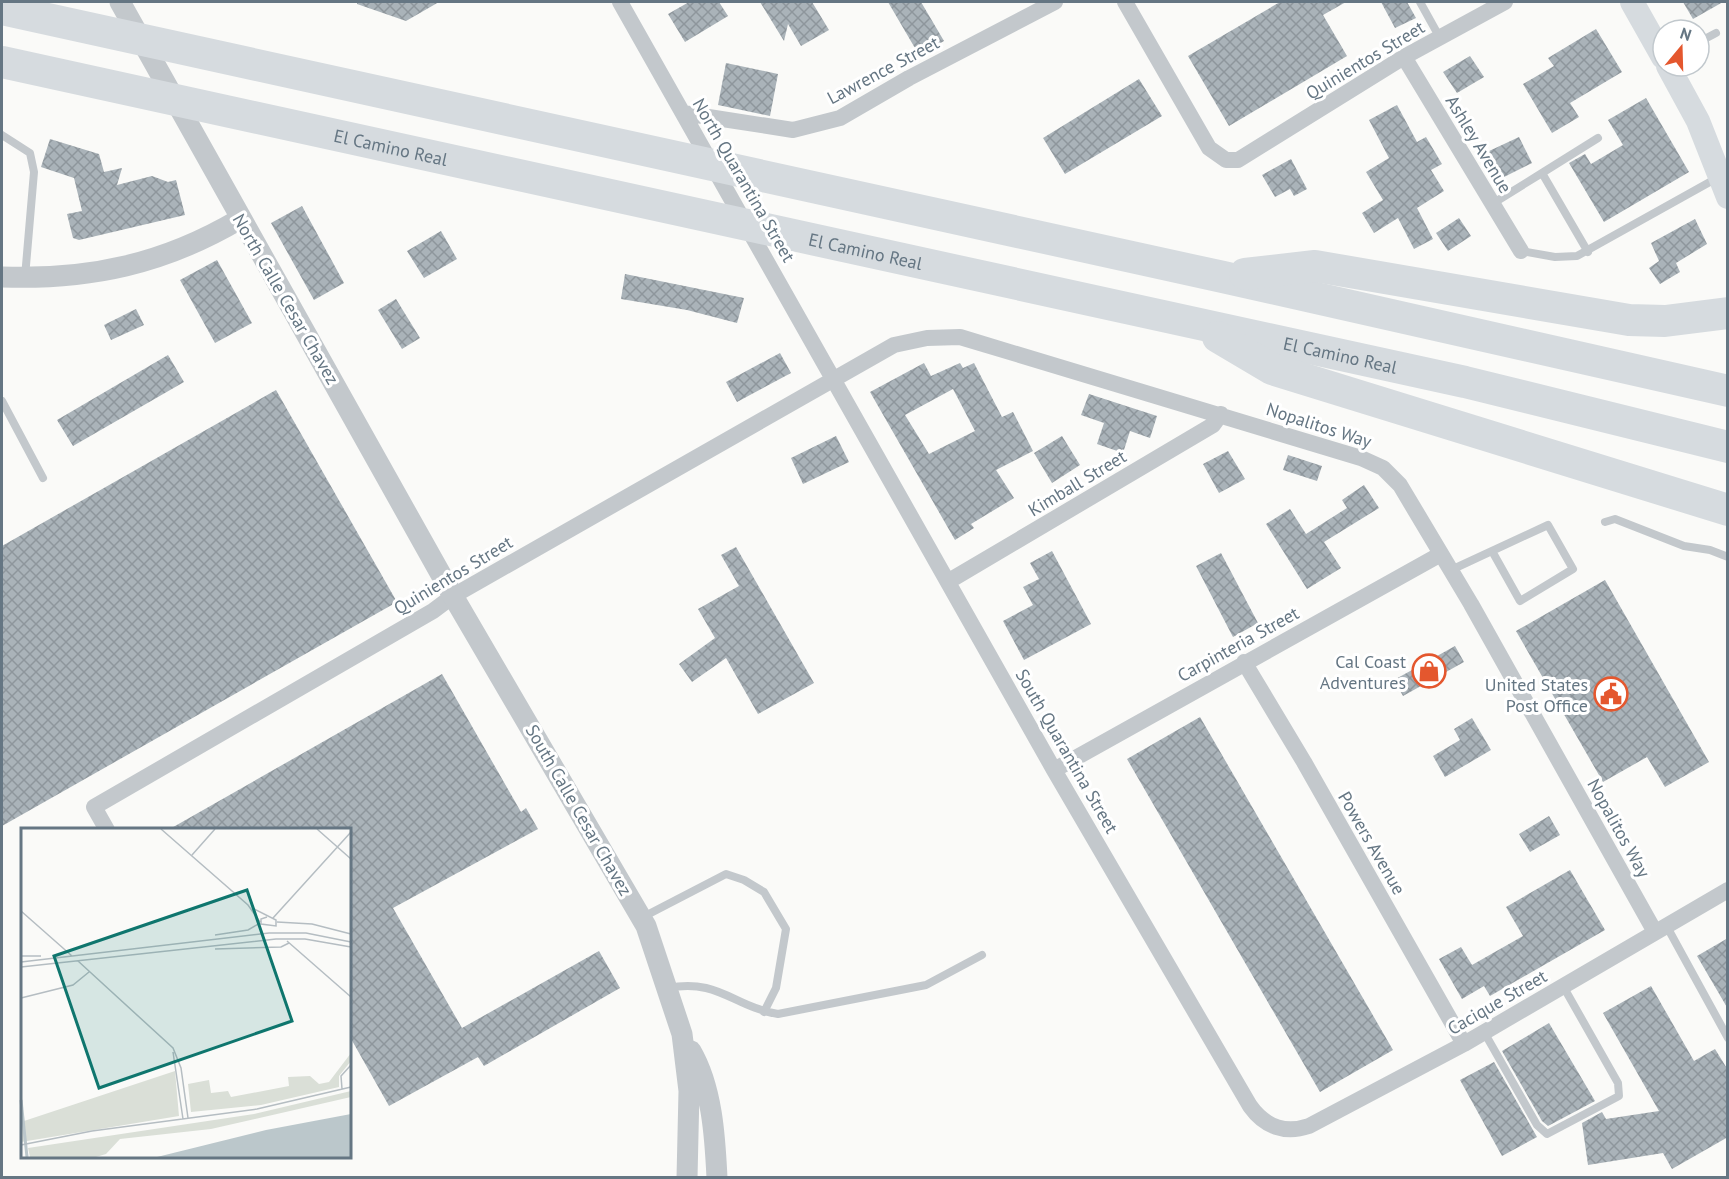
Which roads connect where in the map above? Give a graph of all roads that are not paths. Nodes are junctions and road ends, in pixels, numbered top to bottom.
1 (15, 2) edge
2 (120, 2) edge
3 (621, 2) edge
4 (1055, 2) edge
5 (1125, 2) edge
6 (1420, 2) edge
7 (1505, 2) edge
8 (1632, 2) edge
9 (2, 9) edge
10 (45, 18) junction
11 (1716, 33) dead end
12 (1651, 36) edge
13 (1711, 36) edge
14 (1440, 38) junction
15 (1404, 57) junction
16 (2, 62) edge
17 (1675, 78) edge
18 (683, 113) junction
19 (2, 135) edge
20 (1598, 138) dead end
21 (1542, 173) junction
22 (1725, 178) edge
23 (1492, 204) junction
24 (240, 219) junction
25 (1521, 251) joint
26 (1588, 252) junction
27 (2, 277) edge
28 (1223, 277) junction
29 (25, 278) junction
30 (1728, 313) edge
31 (1192, 322) junction
32 (834, 378) junction
33 (1728, 391) edge
34 (2, 401) edge
35 (1221, 414) junction
36 (1728, 447) edge
37 (43, 478) dead end
38 (1728, 510) edge
39 (1605, 522) dead end
40 (1492, 551) junction
41 (1441, 554) junction
42 (1728, 557) edge
43 (1451, 570) junction
44 (949, 581) junction
45 (453, 596) junction
46 (1244, 662) junction
47 (1054, 770) junction
48 (106, 828) edge
49 (1728, 891) edge
50 (642, 918) junction
51 (1660, 928) junction
52 (982, 955) dead end
53 (1563, 986) junction
54 (668, 988) junction
55 (764, 1012) junction
56 (1484, 1032) junction
57 (682, 1034) junction
58 (1728, 1038) edge
59 (1464, 1044) junction
60 (1280, 1129) joint
61 (687, 1178) edge
62 (717, 1178) edge

1 - 10 highway
2 - 24 street, North Calle Cesar Chavez
3 - 18 street, North Quarantina Street
4 - 18 street, Lawrence Street
5 - 15 street, Quinientos Street
6 - 14 lane
7 - 14 street, Quinientos Street
8 - 12 main road
9 - 10 highway
10 - 28 highway
11 - 13 lane
14 - 15 street, Quinientos Street
15 - 23 street, Ashley Avenue
16 - 31 highway, El Camino Real
17 - 22 main road
18 - 32 street, North Quarantina Street
19 - 29 lane
20 - 21 lane
21 - 23 lane
21 - 26 lane
22 - 26 lane
23 - 25 street, Ashley Avenue
24 - 29 street
24 - 45 street, North Calle Cesar Chavez
25 - 26 lane
27 - 29 street
28 - 30 highway
28 - 33 highway
31 - 36 highway, El Camino Real
31 - 38 highway
32 - 35 street, Nopalitos Way
32 - 44 street, South Quarantina Street
32 - 45 street, Quinientos Street
34 - 37 lane
35 - 41 street, Nopalitos Way
35 - 44 street, Kimball Street
39 - 42 lane
40 - 40 lane
40 - 43 lane
41 - 43 street, Nopalitos Way
41 - 46 street, Carpinteria Street
43 - 51 street, Nopalitos Way
44 - 47 street, South Quarantina Street
45 - 48 street, Quinientos Street
45 - 50 street, South Calle Cesar Chavez
46 - 47 street, Carpinteria Street
46 - 59 street, Powers Avenue
47 - 60 street, South Quarantina Street
49 - 51 street, Cacique Street
50 - 54 street, South Calle Cesar Chavez
50 - 55 lane
51 - 53 street, Cacique Street
51 - 58 lane
52 - 55 lane
53 - 56 street, Cacique Street
53 - 56 lane
54 - 55 lane
54 - 57 street, South Calle Cesar Chavez
56 - 59 street, Cacique Street
57 - 61 street, South Calle Cesar Chavez
57 - 62 street, South Calle Cesar Chavez
59 - 60 street, Cacique Street

